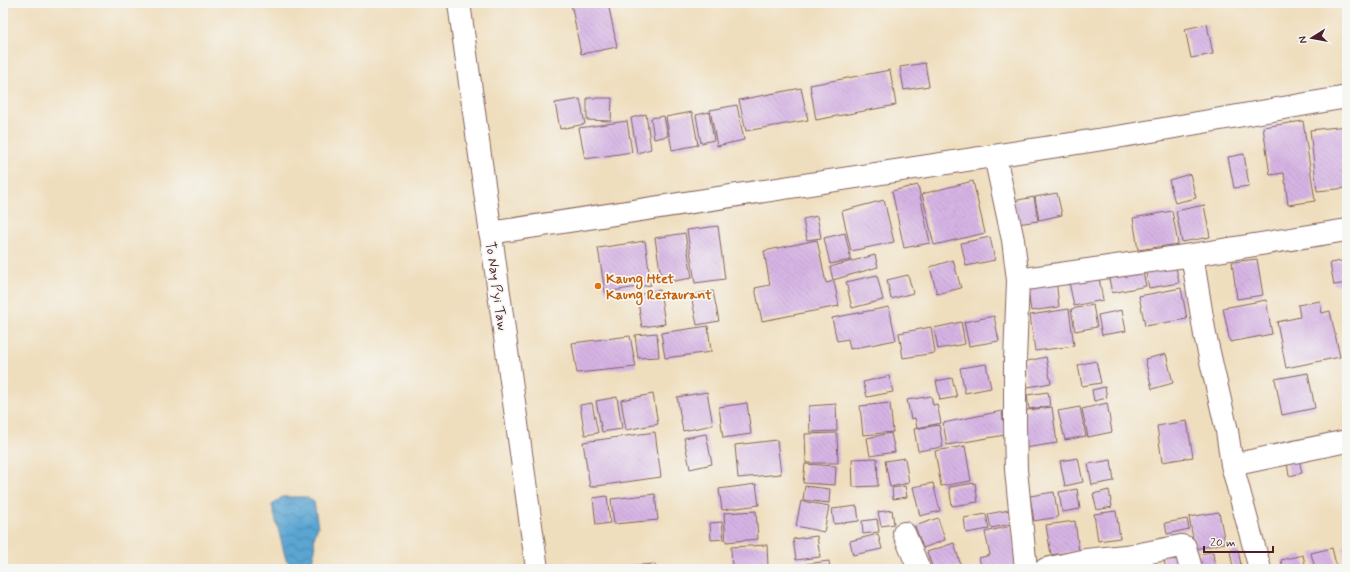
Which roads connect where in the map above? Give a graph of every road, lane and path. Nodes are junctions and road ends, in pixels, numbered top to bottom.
1 (459, 3) edge
2 (1347, 97) edge
3 (995, 156) junction
4 (1347, 230) edge
5 (490, 233) junction
6 (1192, 255) junction
7 (1018, 280) junction
8 (1347, 441) edge
9 (1232, 465) junction
10 (904, 532) dead end
11 (537, 569) edge
12 (919, 569) edge
13 (1026, 569) edge
14 (1046, 569) edge
15 (1191, 569) edge
16 (1260, 569) edge

1 - 5 street, To Nay Pyi Taw
2 - 3 street
3 - 5 street
3 - 7 street
4 - 6 street
5 - 11 street, To Nay Pyi Taw
6 - 7 street
6 - 9 street
7 - 13 street
8 - 9 street
9 - 16 street
10 - 12 street
14 - 15 street

